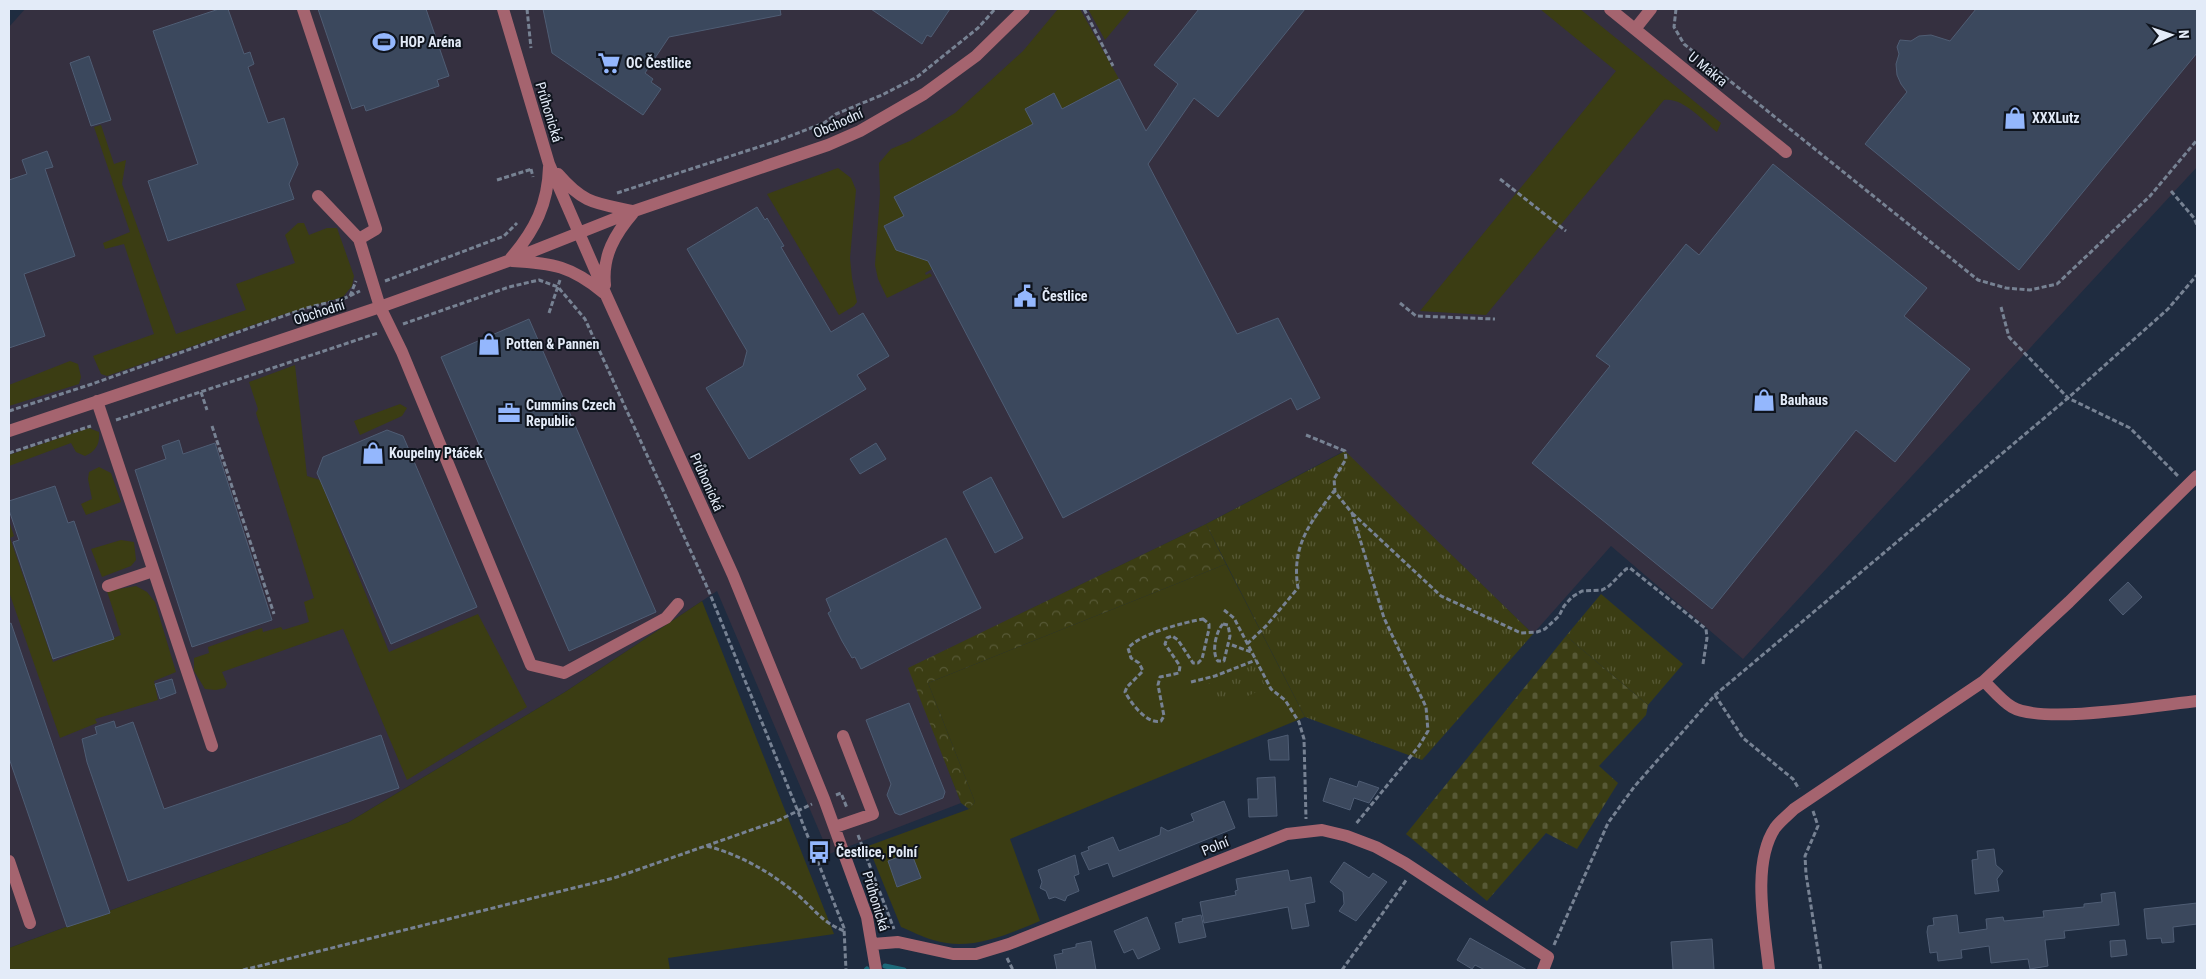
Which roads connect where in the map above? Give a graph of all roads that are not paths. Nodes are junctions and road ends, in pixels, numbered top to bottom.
1 (303, 9) edge
2 (503, 9) edge
3 (1024, 9) edge
4 (1610, 9) edge
5 (1651, 9) edge
6 (1635, 28) junction
7 (1786, 152) dead end
8 (549, 164) junction
9 (318, 196) dead end
10 (634, 211) junction
11 (579, 233) junction
12 (359, 239) junction
13 (508, 261) junction
14 (606, 295) junction
15 (380, 307) junction
16 (97, 401) junction
17 (9, 431) edge
18 (2197, 476) edge
19 (153, 570) junction
20 (108, 586) dead end
21 (678, 604) dead end
22 (1984, 681) junction
23 (2197, 701) edge
24 (843, 736) dead end
25 (212, 746) dead end
26 (834, 827) junction
27 (9, 861) edge
28 (30, 923) dead end
29 (873, 944) junction
30 (876, 970) edge
31 (1543, 970) edge
32 (1769, 970) edge

1 - 12 street
2 - 8 street, Průhonická
3 - 10 street, Obchodní
4 - 6 street, U Makra
5 - 6 street
6 - 7 street, U Makra
8 - 10 street, Obchodní
8 - 11 street, Průhonická
8 - 13 street
9 - 12 street
10 - 11 street, Obchodní
10 - 14 street
11 - 13 street, Obchodní
11 - 14 street, Průhonická
12 - 15 street
13 - 14 street
13 - 15 street, Obchodní
14 - 26 street, Průhonická
15 - 16 street, Obchodní
15 - 21 street
16 - 17 street, Obchodní
16 - 19 street
18 - 22 street
19 - 20 street
19 - 25 street
22 - 23 street
22 - 32 street
24 - 26 street
26 - 29 street, Průhonická
27 - 28 street
29 - 30 street, Průhonická
29 - 31 street, Polní

